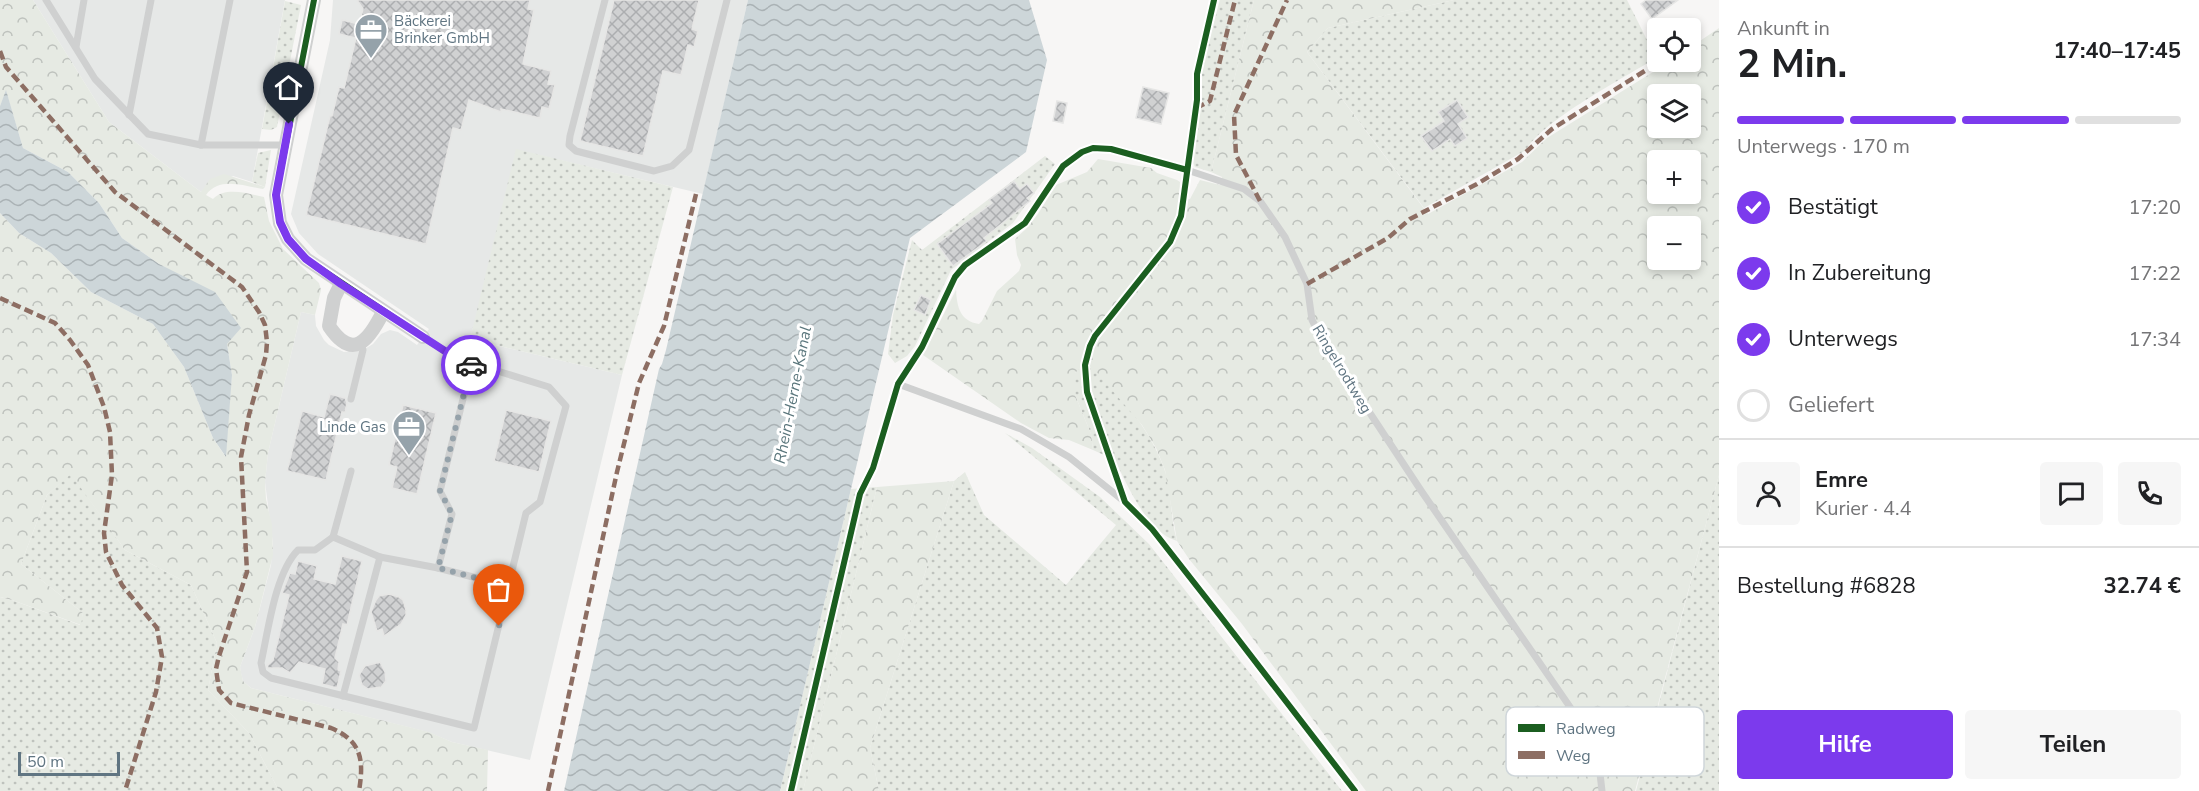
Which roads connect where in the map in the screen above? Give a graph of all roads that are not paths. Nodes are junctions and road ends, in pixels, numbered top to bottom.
1 (46, 0) edge
2 (84, 0) edge
3 (151, 0) edge
4 (230, 0) edge
5 (314, 0) edge
6 (605, 0) edge
7 (727, 0) edge
8 (76, 47) junction
9 (129, 115) junction
10 (201, 145) junction
11 (285, 145) junction
12 (341, 284) junction
13 (383, 312) junction
14 (423, 337) joint
15 (361, 343) junction
16 (472, 363) junction
17 (898, 384) junction
18 (351, 399) dead end
19 (879, 451) dead end
20 (351, 471) dead end
21 (333, 537) junction
22 (380, 556) junction
23 (438, 568) junction
24 (508, 586) junction
25 (343, 696) junction
26 (1572, 707) edge
27 (1600, 776) edge
28 (1356, 791) edge
29 (1602, 791) edge

1 - 8 lane
2 - 8 lane
3 - 9 lane
4 - 10 lane
5 - 11 street
6 - 7 lane
8 - 9 lane
9 - 10 lane
10 - 11 lane
11 - 12 street
12 - 13 street
12 - 15 street
13 - 14 street
13 - 15 street
14 - 16 lane
15 - 18 lane
16 - 23 lane
16 - 24 lane
17 - 19 lane, Ringelrodtweg
17 - 26 lane, Ringelrodtweg
17 - 28 lane
20 - 21 lane
21 - 22 lane
21 - 25 lane
22 - 23 lane
22 - 25 lane
23 - 24 lane
24 - 25 lane
27 - 29 lane, Ringelrodtweg

